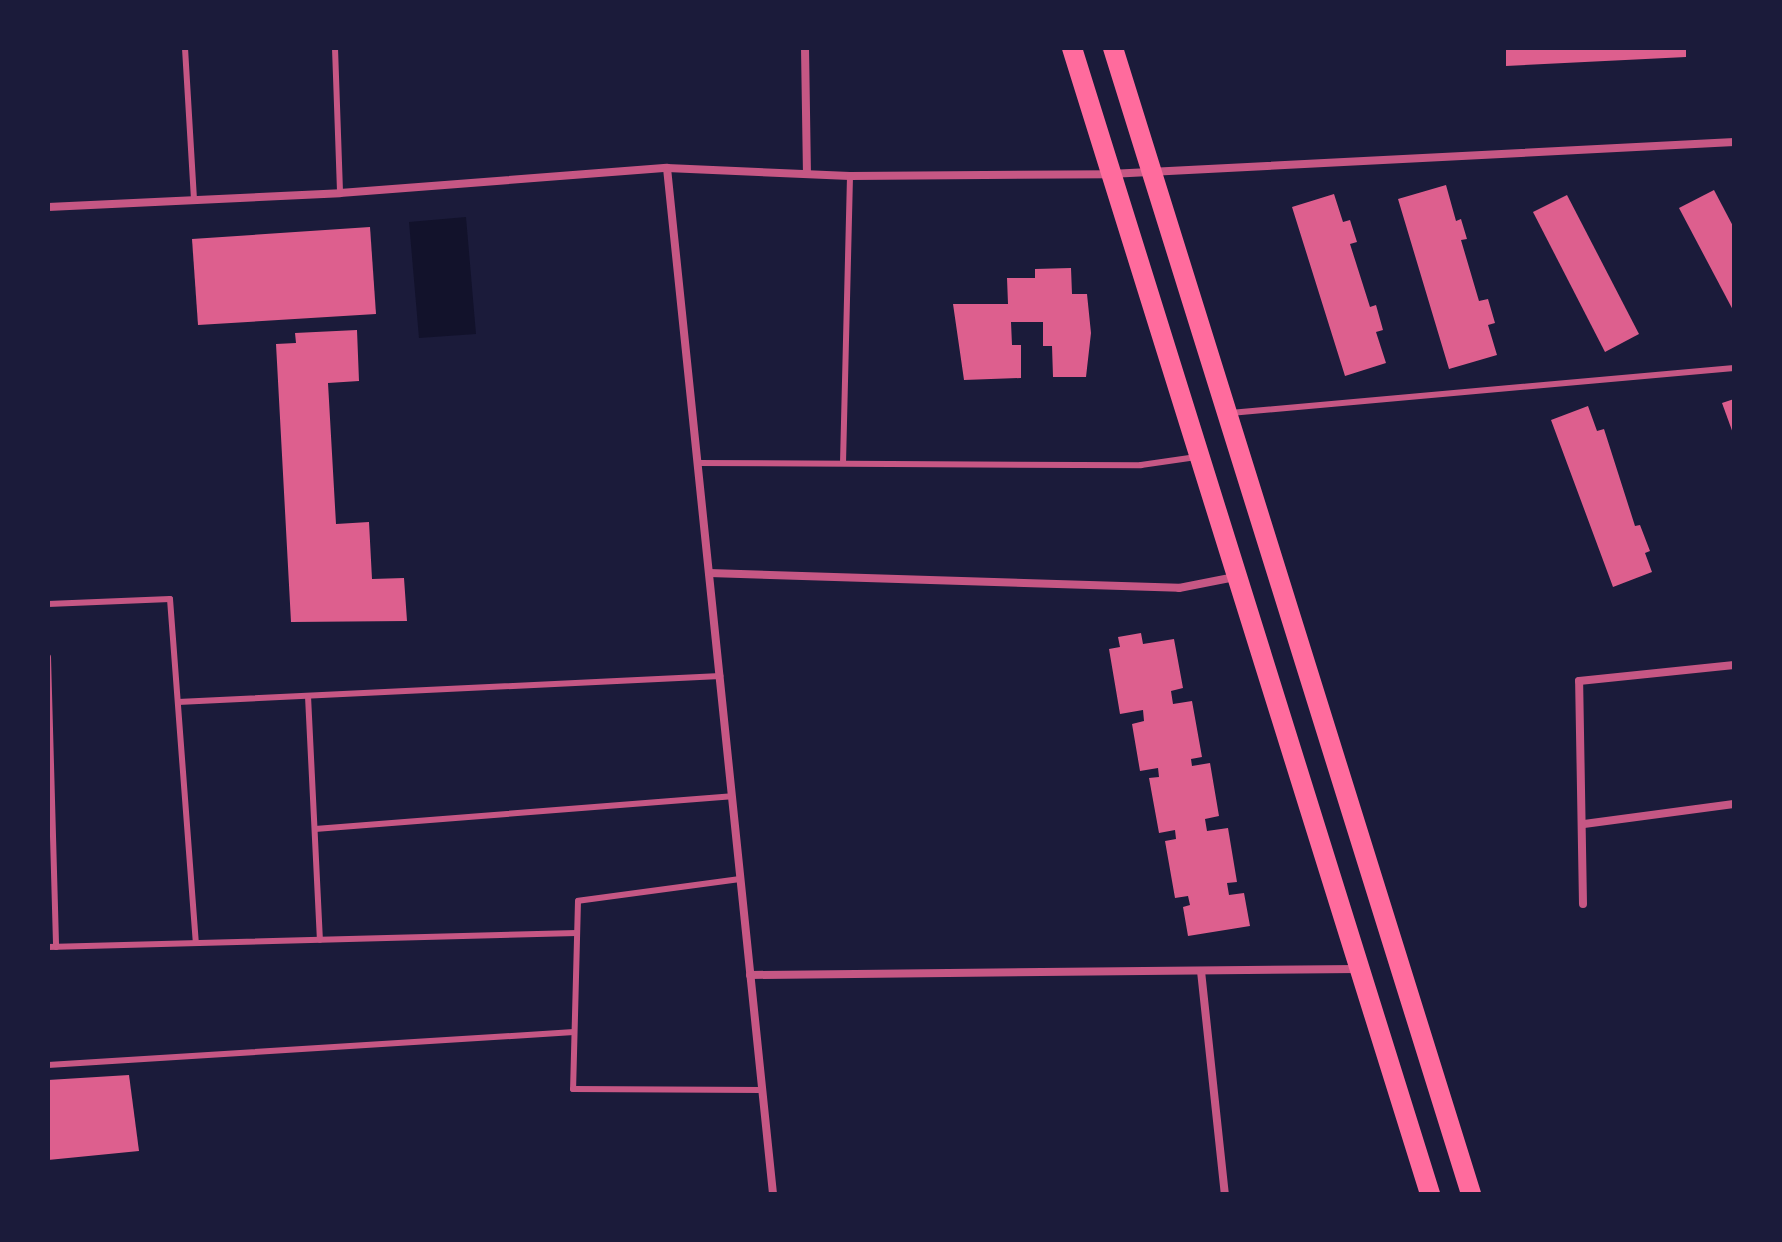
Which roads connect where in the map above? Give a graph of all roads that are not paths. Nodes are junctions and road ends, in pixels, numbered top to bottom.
1 (185, 48) edge
2 (335, 48) edge
3 (805, 48) edge
4 (1072, 48) edge
5 (1113, 48) edge
6 (1734, 142) edge
7 (667, 168) junction
8 (1153, 172) junction
9 (807, 173) junction
10 (1110, 174) junction
11 (850, 176) junction
12 (340, 193) junction
13 (194, 200) junction
14 (48, 207) edge
15 (1734, 368) edge
16 (1230, 413) junction
17 (1199, 456) junction
18 (697, 463) junction
19 (843, 463) junction
20 (709, 573) junction
21 (1238, 577) junction
22 (48, 604) edge
23 (48, 657) edge
24 (1734, 665) edge
25 (720, 676) junction
26 (308, 696) junction
27 (178, 702) junction
28 (732, 796) junction
29 (1734, 804) edge
30 (1584, 824) junction
31 (315, 829) junction
32 (740, 879) junction
33 (1583, 904) dead end
34 (577, 933) junction
35 (320, 940) junction
36 (196, 943) junction
37 (52, 947) edge
38 (1357, 969) junction
39 (1201, 971) junction
40 (750, 975) junction
41 (574, 1032) junction
42 (48, 1065) edge
43 (762, 1090) junction
44 (773, 1194) edge
45 (1225, 1194) edge
46 (1430, 1194) edge
47 (1471, 1194) edge

1 - 13 lane
2 - 12 lane
3 - 9 street
4 - 10 main road
5 - 8 main road
6 - 8 street
7 - 9 street
7 - 12 street
7 - 18 street
8 - 10 street
8 - 16 main road
9 - 11 street
10 - 11 street
10 - 17 main road
11 - 19 lane
12 - 13 street
13 - 14 street
15 - 16 lane
16 - 47 main road
17 - 19 lane
17 - 21 main road
18 - 19 lane
18 - 20 street
20 - 21 street
20 - 25 street
21 - 38 main road
22 - 27 lane
23 - 37 lane
24 - 30 street
25 - 26 lane
25 - 28 street
26 - 27 lane
26 - 31 lane
27 - 36 lane
28 - 31 lane
28 - 32 street
29 - 30 street
30 - 33 street
31 - 35 lane
32 - 34 lane
32 - 40 street
34 - 35 lane
34 - 41 lane
35 - 36 lane
36 - 37 lane
38 - 39 street
38 - 46 main road
39 - 40 street
39 - 45 street
40 - 43 street
41 - 42 lane
41 - 43 lane
43 - 44 street

